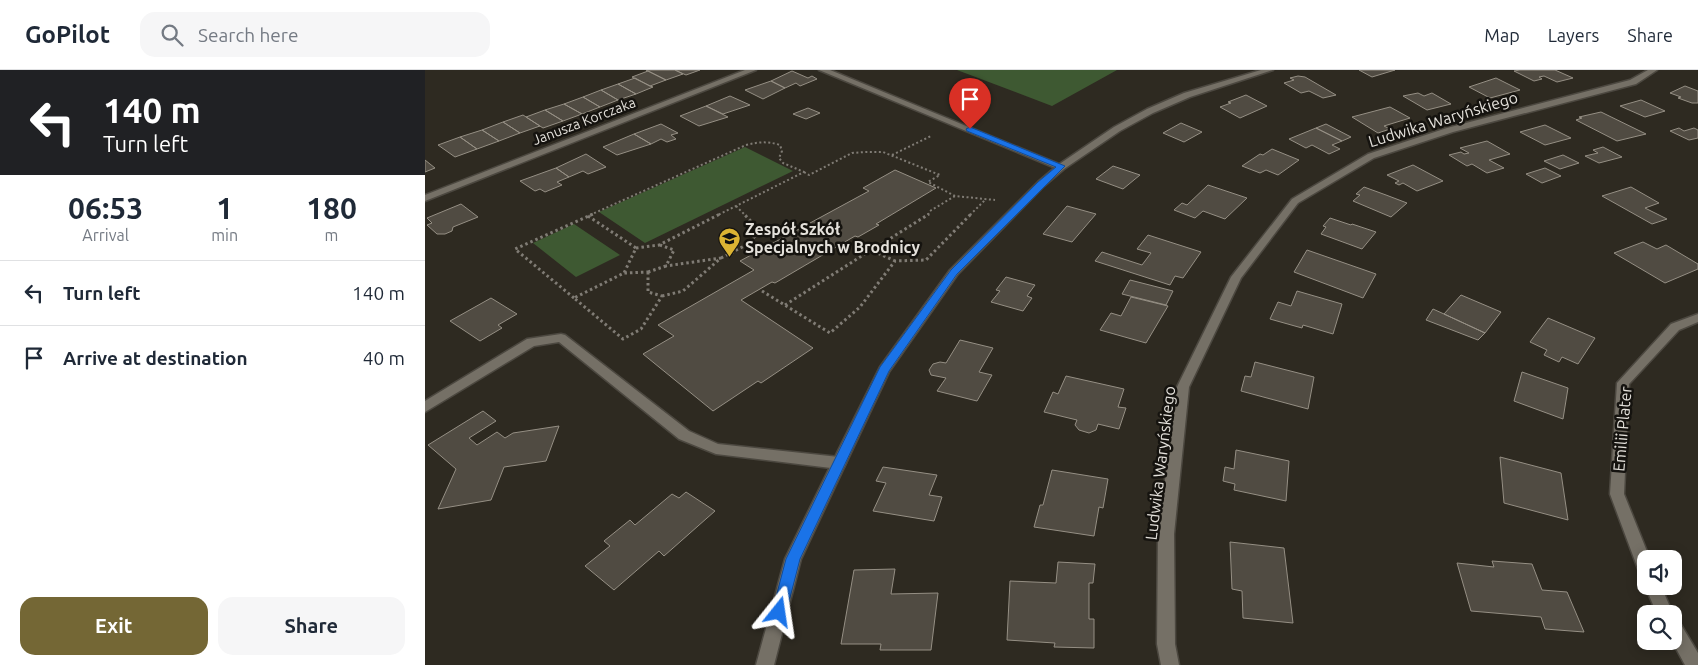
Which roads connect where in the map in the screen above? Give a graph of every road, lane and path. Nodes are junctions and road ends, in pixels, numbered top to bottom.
1 (752, 70) edge
2 (823, 70) edge
3 (1269, 70) edge
4 (1653, 70) edge
5 (939, 132) dead end
6 (892, 156) junction
7 (1061, 166) junction
8 (804, 172) junction
9 (955, 196) junction
10 (425, 198) edge
11 (986, 199) junction
12 (996, 200) dead end
13 (736, 206) junction
14 (588, 216) junction
15 (659, 245) junction
16 (636, 248) junction
17 (871, 250) junction
18 (721, 258) junction
19 (895, 261) junction
20 (666, 266) junction
21 (624, 272) junction
22 (648, 272) junction
23 (762, 291) dead end
24 (662, 296) junction
25 (573, 298) junction
26 (785, 305) junction
27 (1698, 318) edge
28 (425, 407) edge
29 (839, 463) junction
30 (1639, 550) edge
31 (1682, 643) edge
32 (765, 665) edge
33 (1170, 665) edge
34 (1695, 665) edge

1 - 10 street, Janusza Korczaka
2 - 7 street
3 - 7 street
4 - 33 street, Ludwika Waryńskiego
5 - 6 path
6 - 8 path
6 - 9 path
7 - 29 street
8 - 13 path
8 - 14 path
9 - 11 path
9 - 17 path
11 - 12 path
11 - 19 path
13 - 15 path
13 - 18 path
14 - 16 path
14 - 25 path
15 - 16 path
15 - 20 path
16 - 21 path
17 - 19 path
17 - 26 path
18 - 20 path
18 - 24 path
19 - 26 path
20 - 22 path
21 - 22 path
21 - 25 path
22 - 24 path
23 - 26 path
24 - 25 path
27 - 30 street, Emilii Plater
28 - 29 street
29 - 32 street
31 - 34 street

